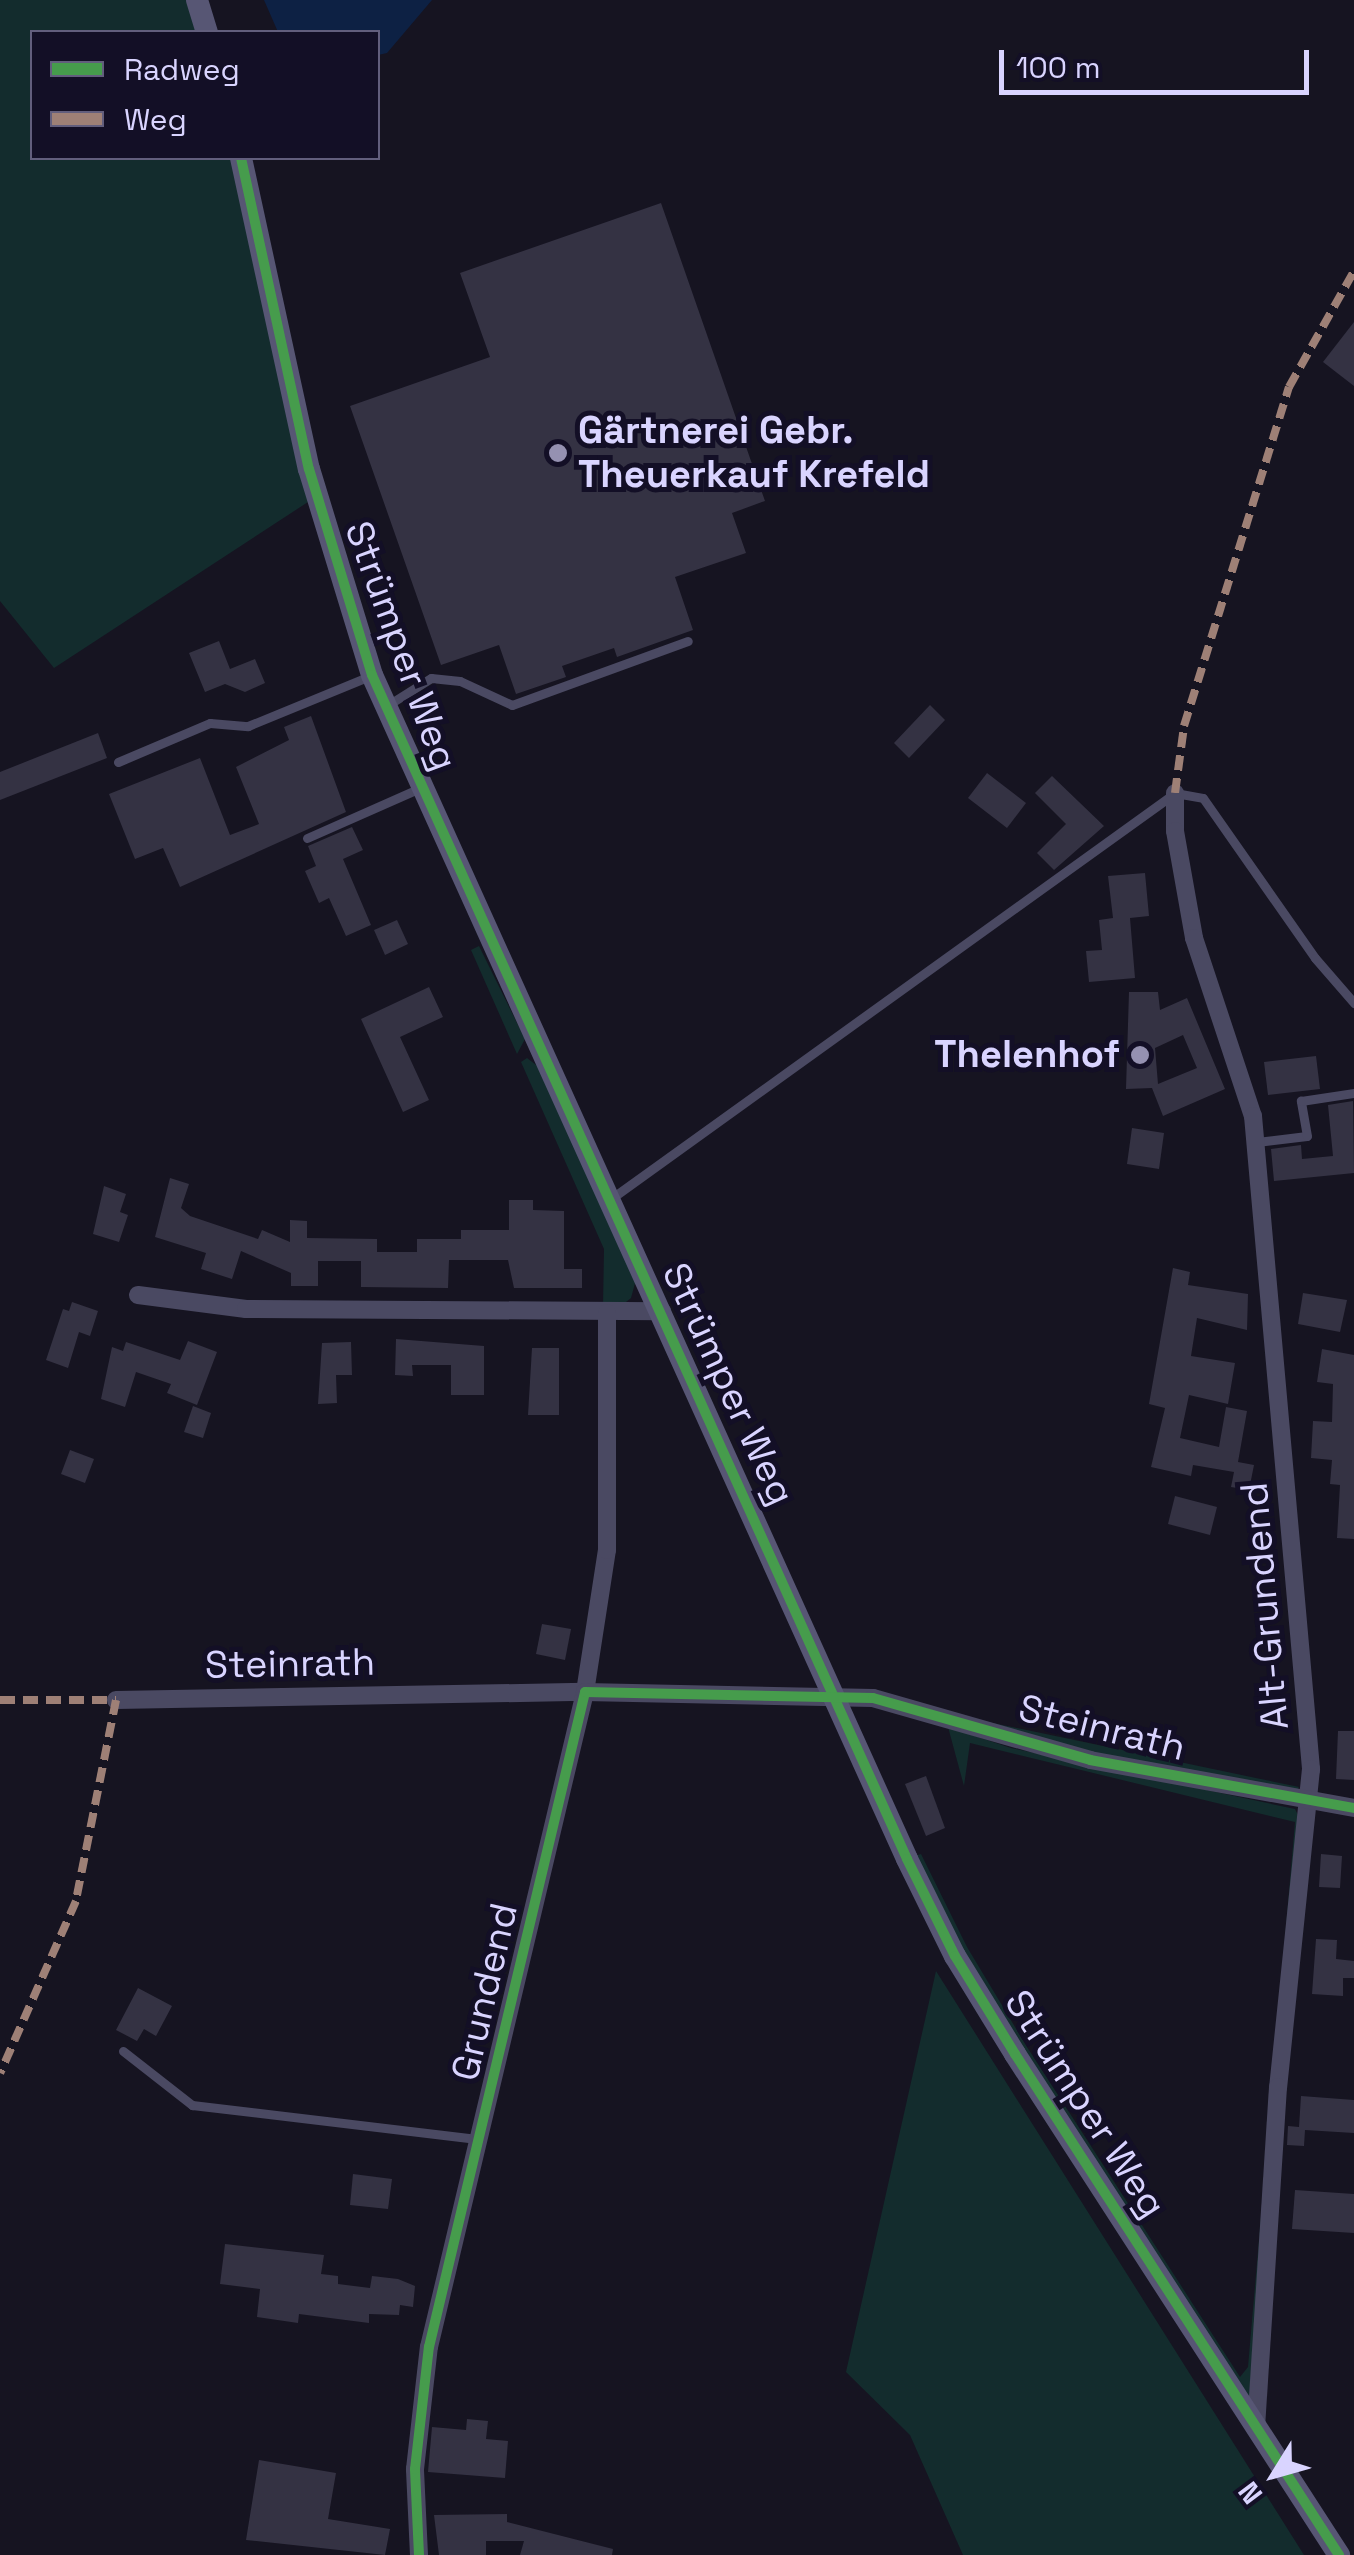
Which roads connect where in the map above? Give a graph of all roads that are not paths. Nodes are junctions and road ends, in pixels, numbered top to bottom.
1 (197, 0) edge
2 (207, 30) edge
3 (240, 160) edge
4 (688, 641) dead end
5 (372, 674) junction
6 (386, 707) junction
7 (118, 762) dead end
8 (420, 788) junction
9 (1175, 793) junction
10 (307, 838) dead end
11 (1354, 1002) edge
12 (1354, 1093) edge
13 (1257, 1142) junction
14 (610, 1200) junction
15 (138, 1294) dead end
16 (662, 1312) junction
17 (607, 1313) junction
18 (585, 1692) junction
19 (838, 1696) junction
20 (116, 1700) dead end
21 (1310, 1804) junction
22 (1354, 1808) edge
23 (123, 2052) dead end
24 (482, 2140) junction
25 (1256, 2424) junction
26 (419, 2555) edge
27 (1339, 2555) edge

1 - 2 street
3 - 5 street, Strümper Weg
4 - 6 lane
5 - 6 street, Strümper Weg
5 - 7 lane
6 - 8 street, Strümper Weg
8 - 10 lane
8 - 14 street, Strümper Weg
9 - 11 lane
9 - 13 street, Alt-Grundend
9 - 14 lane
12 - 13 lane
13 - 21 street, Alt-Grundend
14 - 16 street, Strümper Weg
15 - 17 street, Strümper Weg
16 - 17 street, Strümper Weg
16 - 19 street, Strümper Weg
17 - 18 street, Grundend
18 - 19 street
18 - 20 street, Steinrath
18 - 24 street, Grundend
19 - 21 street, Steinrath
19 - 25 street, Strümper Weg
21 - 22 street, Steinrath
21 - 25 street, Alt-Grundend
23 - 24 lane, Grundend
24 - 26 street, Grundend
25 - 27 street, Strümper Weg

